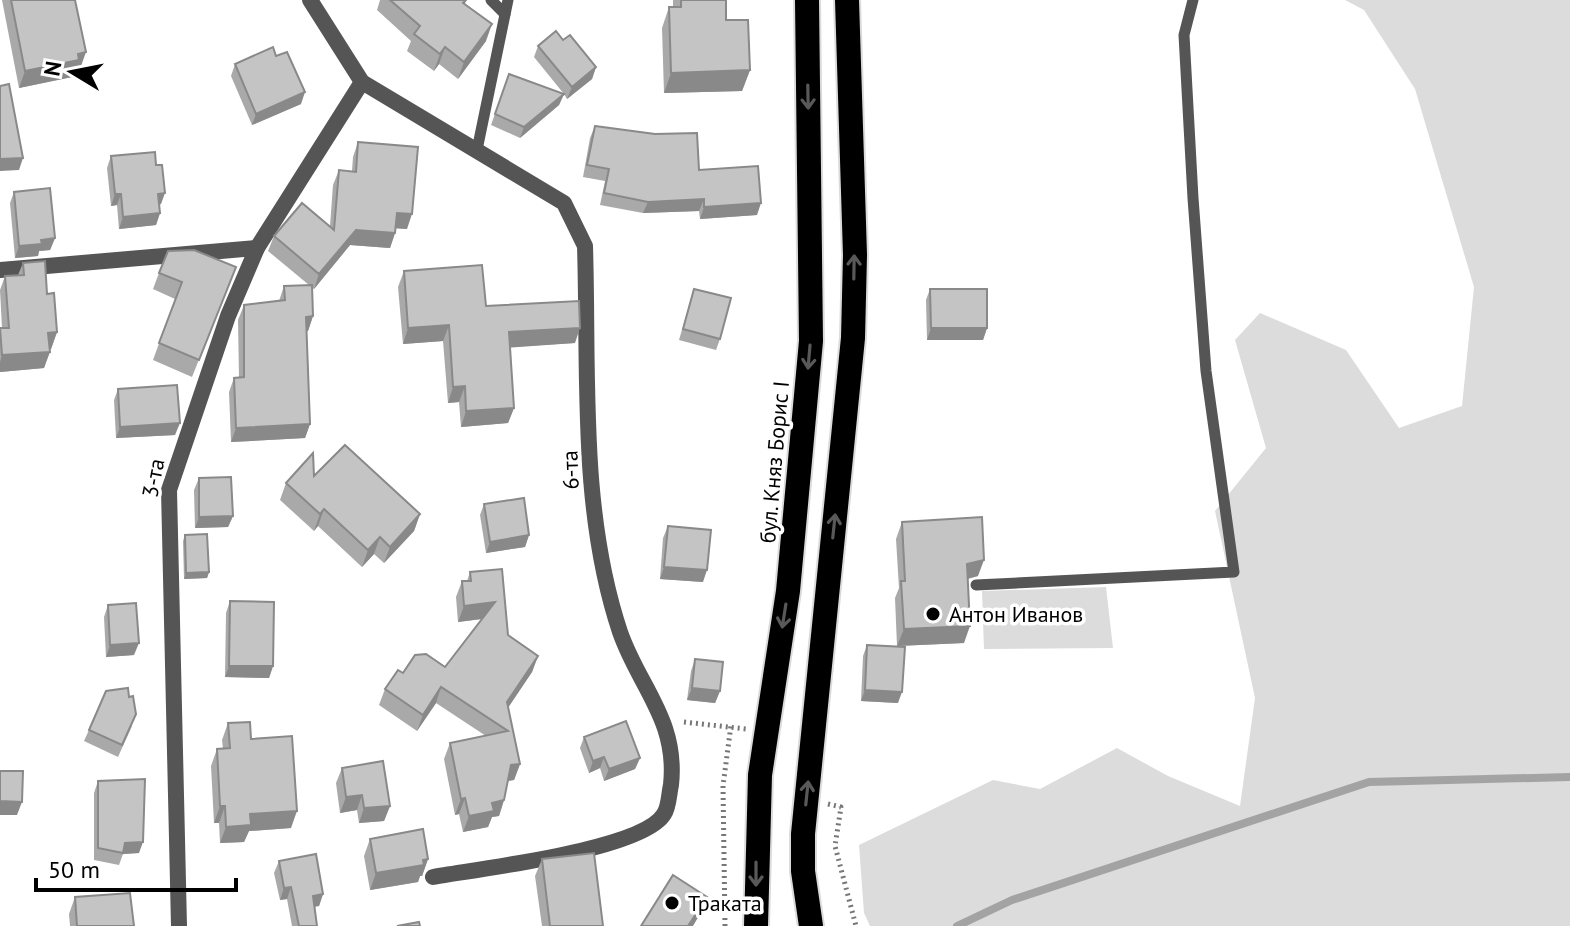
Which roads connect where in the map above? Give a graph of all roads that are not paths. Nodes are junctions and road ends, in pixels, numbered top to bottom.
1 (310, 0) edge
2 (491, 0) edge
3 (508, 0) edge
4 (807, 0) edge
5 (847, 0) edge
6 (1193, 0) edge
7 (505, 14) junction
8 (362, 82) junction
9 (477, 150) junction
10 (257, 248) junction
11 (0, 270) edge
12 (976, 585) dead end
13 (433, 877) dead end
14 (179, 926) edge
15 (756, 926) edge
16 (811, 926) edge

1 - 8 street, 6-та
2 - 7 lane
3 - 7 lane
4 -> 15 highway, бул. Княз Борис I
16 -> 5 highway
6 - 12 lane
7 - 9 lane
8 - 9 street, 6-та
8 - 10 street, 3-та
9 - 13 street, 6-та
10 - 11 street
10 - 14 street, 3-та

